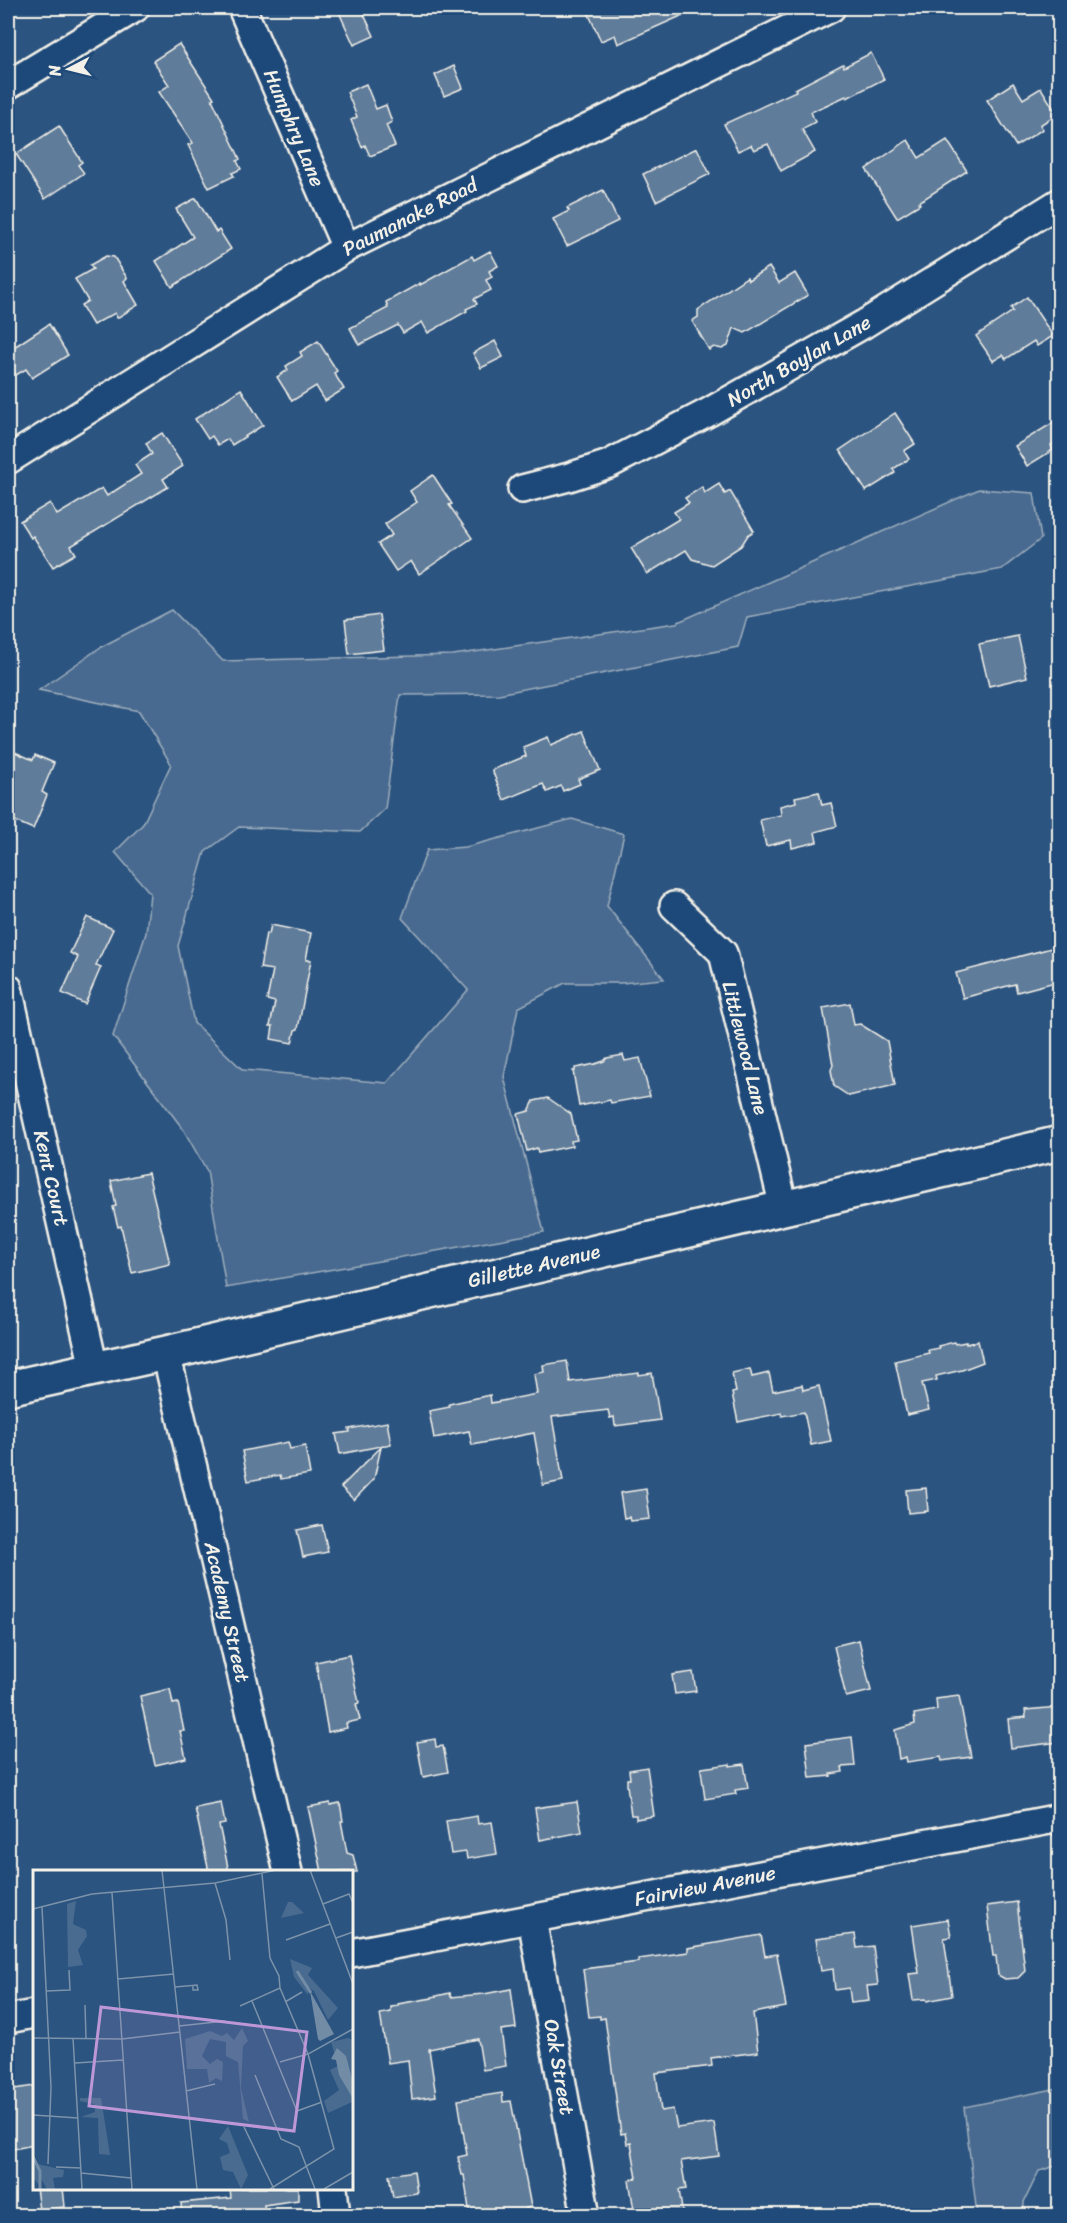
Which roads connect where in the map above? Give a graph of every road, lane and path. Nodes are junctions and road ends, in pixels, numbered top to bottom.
1 (135, 8) edge
2 (242, 8) edge
3 (831, 8) edge
4 (8, 85) edge
5 (1059, 202) edge
6 (346, 248) junction
7 (8, 460) edge
8 (522, 489) dead end
9 (674, 906) dead end
10 (8, 988) edge
11 (1059, 1143) edge
12 (784, 1208) junction
13 (166, 1353) junction
14 (94, 1368) junction
15 (8, 1388) edge
16 (1059, 1818) edge
17 (288, 1870) edge
18 (532, 1919) junction
19 (352, 1953) edge
20 (33, 2014) edge
21 (8, 2019) edge
22 (333, 2190) edge
23 (336, 2216) edge
24 (586, 2216) edge

1 - 4 street
2 - 6 street, Humphry Lane
3 - 6 street, Paumanake Road
5 - 8 street, North Boylan Lane
6 - 7 street, Paumanake Road
9 - 12 street, Littlewood Lane
10 - 14 street, Kent Court
11 - 12 street, Gillette Avenue
12 - 13 street, Gillette Avenue
13 - 14 street, Gillette Avenue
13 - 17 street, Academy Street
14 - 15 street, Gillette Avenue
16 - 18 street, Fairview Avenue
18 - 19 street, Fairview Avenue
18 - 24 street, Oak Street
20 - 21 street
22 - 23 street

